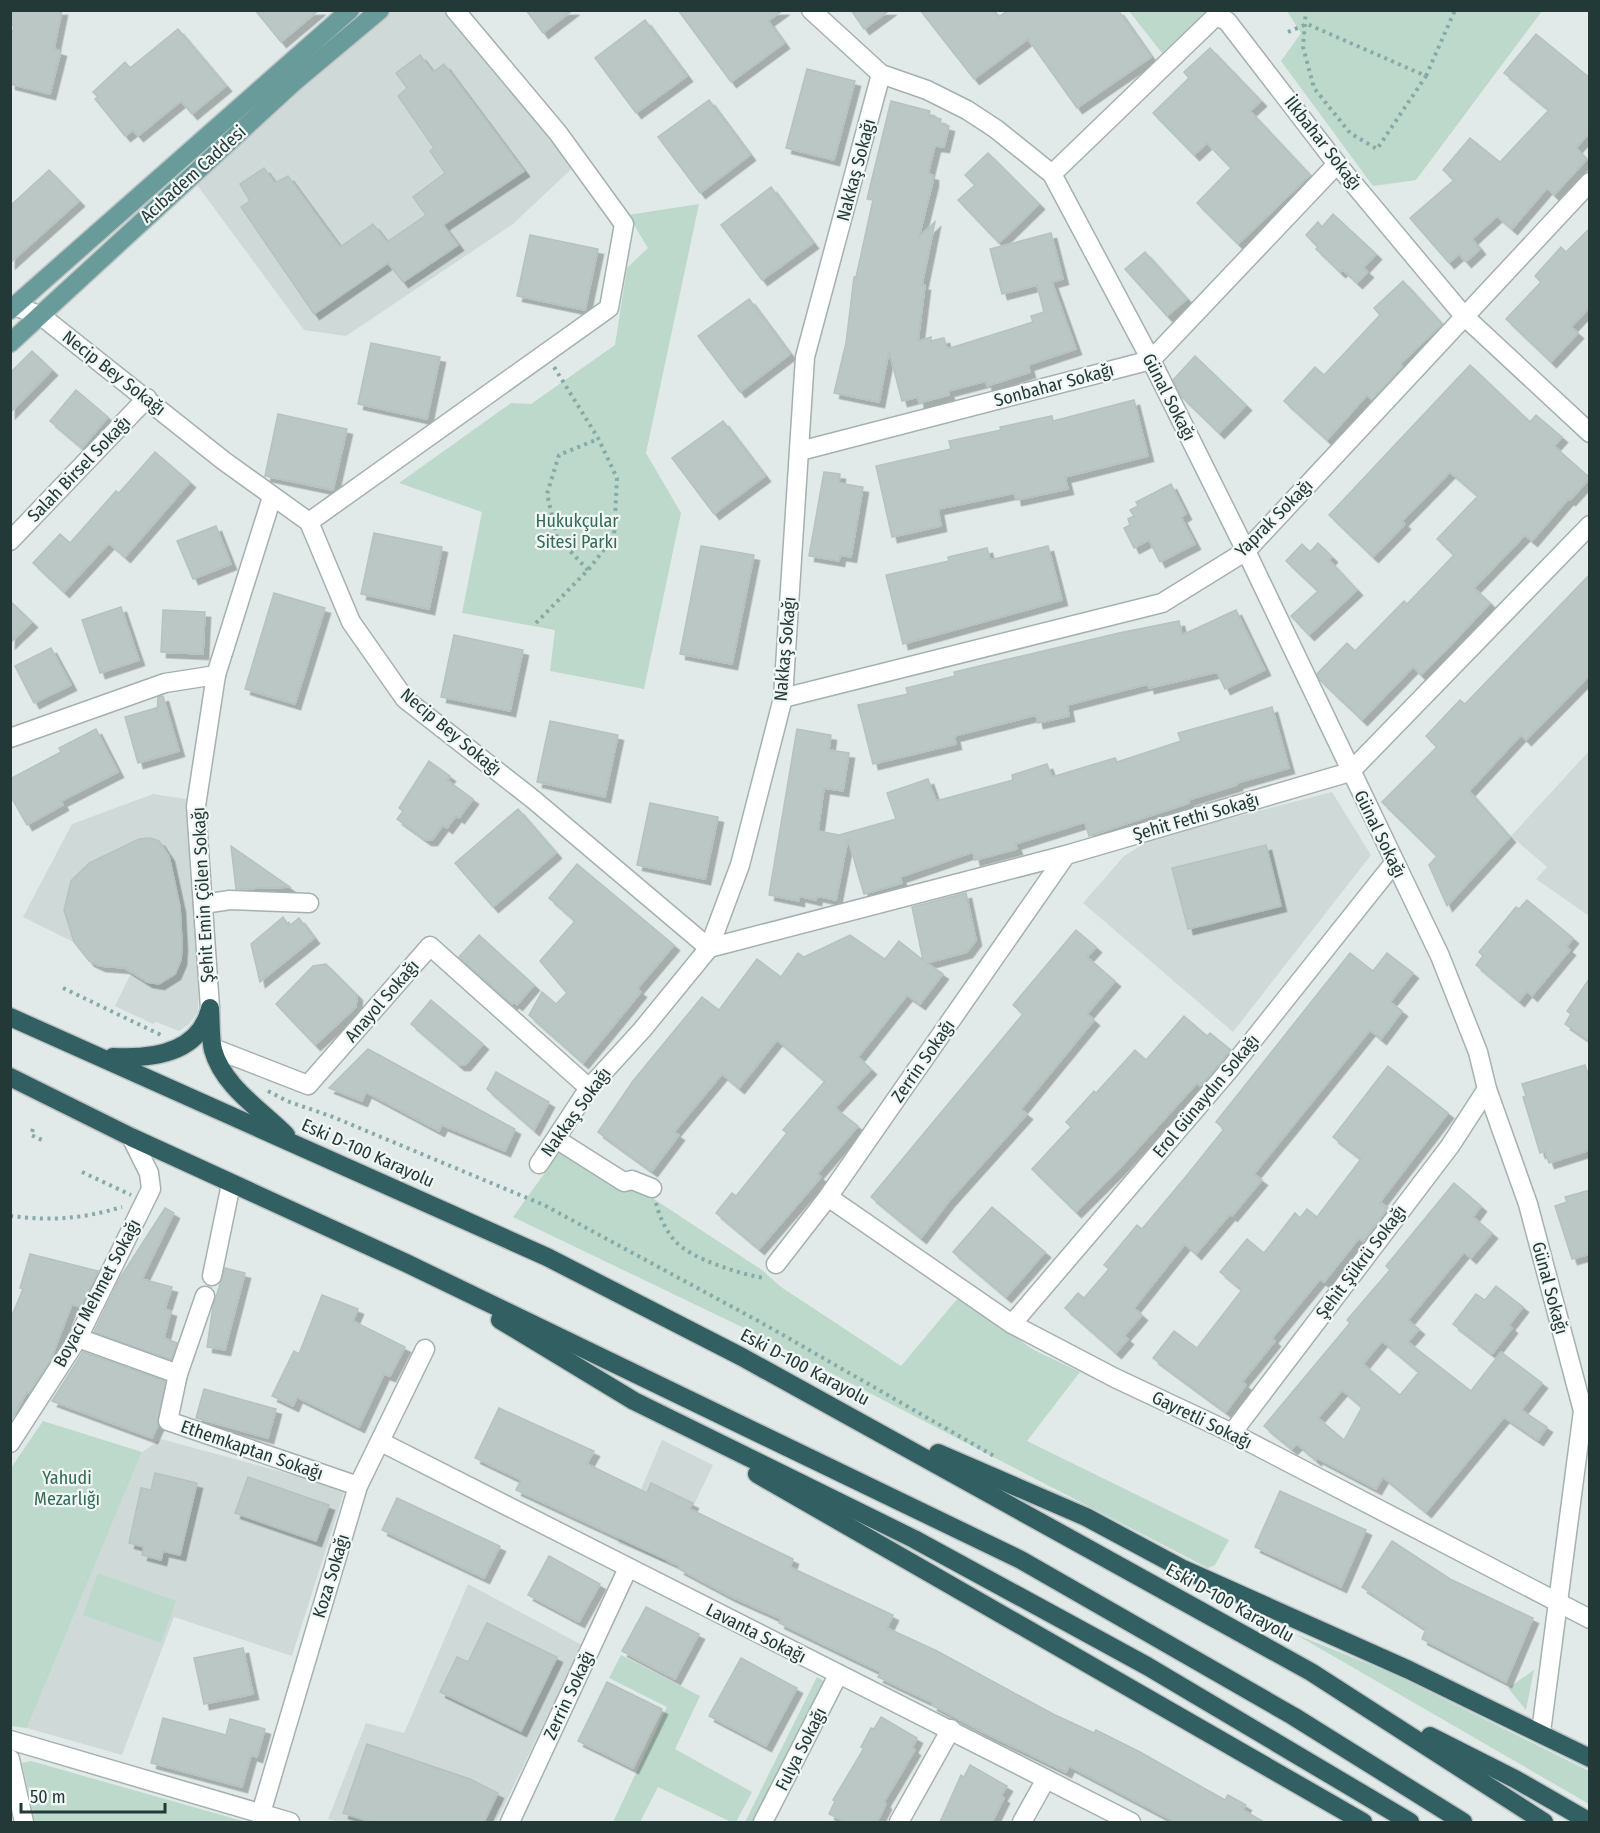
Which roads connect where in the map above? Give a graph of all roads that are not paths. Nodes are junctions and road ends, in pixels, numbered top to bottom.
1 (350, 10) edge
2 (380, 10) edge
3 (455, 10) edge
4 (811, 10) edge
5 (881, 74) junction
6 (1336, 164) junction
7 (1052, 174) junction
8 (1590, 182) edge
9 (12, 307) edge
10 (40, 315) junction
11 (1464, 316) junction
12 (10, 343) edge
13 (1151, 360) junction
14 (147, 398) junction
15 (1590, 433) edge
16 (800, 451) junction
17 (272, 497) junction
18 (309, 522) junction
19 (1590, 525) edge
20 (10, 541) edge
21 (1246, 551) junction
22 (216, 675) junction
23 (783, 698) junction
24 (10, 738) edge
25 (1350, 772) junction
26 (1066, 855) junction
27 (1394, 863) junction
28 (309, 903) dead end
29 (203, 904) junction
30 (709, 948) junction
31 (210, 1008) junction
32 (10, 1017) edge
33 (213, 1048) junction
34 (101, 1056) junction
35 (10, 1077) edge
36 (589, 1088) junction
37 (1487, 1089) junction
38 (132, 1137) junction
39 (556, 1139) junction
40 (294, 1142) junction
41 (539, 1164) dead end
42 (231, 1184) junction
43 (652, 1188) road end
44 (828, 1197) junction
45 (406, 1263) junction
46 (775, 1272) road end
47 (212, 1276) dead end
48 (205, 1296) dead end
49 (1012, 1324) junction
50 (78, 1338) junction
51 (425, 1349) dead end
52 (178, 1374) junction
53 (634, 1401) junction
54 (848, 1414) junction
55 (1232, 1433) junction
56 (381, 1442) junction
57 (10, 1443) edge
58 (358, 1486) junction
59 (628, 1568) junction
60 (1557, 1601) junction
61 (1590, 1619) edge
62 (838, 1675) junction
63 (1356, 1700) junction
64 (951, 1729) junction
65 (1541, 1732) junction
66 (10, 1740) edge
67 (1590, 1758) edge
68 (10, 1759) edge
69 (1046, 1779) junction
70 (261, 1813) junction
71 (24, 1822) edge
72 (290, 1822) edge
73 (510, 1822) edge
74 (763, 1822) edge
75 (899, 1822) edge
76 (1022, 1822) edge
77 (1131, 1822) edge
78 (1363, 1822) edge
79 (1410, 1822) edge
80 (1463, 1822) edge
81 (1544, 1822) edge
82 (1590, 1822) edge

1 - 9 main road, Acıbadem Caddesi
2 - 10 main road, Acıbadem Caddesi
3 - 18 street
4 - 5 street
5 - 7 street, Günal Sokağı
5 - 16 street, Nakkaş Sokağı
6 - 7 street, İlkbahar Sokağı
6 - 11 street, İlkbahar Sokağı
6 - 13 street
7 - 13 street, Günal Sokağı
8 - 11 street, Yaprak Sokağı
9 - 10 street, Necip Bey Sokağı
10 - 12 main road, Acıbadem Caddesi
10 - 14 street, Necip Bey Sokağı
11 - 15 street, İlkbahar Sokağı
11 - 21 street, Yaprak Sokağı
13 - 16 street, Sonbahar Sokağı
13 - 21 street, Günal Sokağı
14 - 17 street, Necip Bey Sokağı
14 - 20 street, Salah Birsel Sokağı
16 - 23 street, Nakkaş Sokağı
17 - 18 street, Necip Bey Sokağı
17 - 22 street, Şehit Emin Çölen Sokağı
18 - 30 street, Necip Bey Sokağı
19 - 25 street, Şehit Fethi Sokağı
21 - 23 street, Yaprak Sokağı
21 - 25 street, Günal Sokağı
22 - 24 street
22 - 29 street, Şehit Emin Çölen Sokağı
23 - 30 street, Nakkaş Sokağı
25 - 26 street, Şehit Fethi Sokağı
25 - 27 street, Günal Sokağı
26 - 30 street, Şehit Fethi Sokağı
26 - 44 street, Zerrin Sokağı
27 - 37 street, Günal Sokağı
27 - 49 street, Erol Günaydın Sokağı
28 - 29 street
29 - 31 street, Şehit Emin Çölen Sokağı
30 - 36 street, Nakkaş Sokağı
31 - 33 highway
31 - 34 highway
32 - 34 highway, Eski D-100 Karayolu
33 - 36 street, Anayol Sokağı
33 - 40 highway
34 - 40 highway, Eski D-100 Karayolu
35 - 38 highway
36 - 39 street, Nakkaş Sokağı
37 - 55 street, Şehit Şükrü Sokağı
37 - 60 street, Günal Sokağı
38 - 42 highway
38 - 50 street, Boyacı Mehmet Sokağı
39 - 41 street, Nakkaş Sokağı
39 - 43 street
40 - 54 highway, Eski D-100 Karayolu
42 - 45 highway
42 - 47 street
44 - 46 street, Zerrin Sokağı
44 - 49 street, Gayretli Sokağı
45 - 53 highway
45 - 80 highway
48 - 52 street, Ethemkaptan Sokağı
49 - 55 street, Gayretli Sokağı
50 - 52 street
50 - 57 street, Boyacı Mehmet Sokağı
51 - 56 street, Koza Sokağı
52 - 58 street, Ethemkaptan Sokağı
53 - 78 highway
53 - 79 highway
54 - 63 highway, Eski D-100 Karayolu
54 - 65 highway
55 - 60 street, Gayretli Sokağı
56 - 58 street, Koza Sokağı
56 - 59 street, Lavanta Sokağı
58 - 70 street, Koza Sokağı
59 - 62 street, Lavanta Sokağı
59 - 73 street, Zerrin Sokağı
60 - 61 street, Gayretli Sokağı
60 - 65 street, Günal Sokağı
62 - 64 street, Lavanta Sokağı
62 - 74 street, Fulya Sokağı
63 - 81 highway, Eski D-100 Karayolu
63 - 82 highway
64 - 69 street, Lavanta Sokağı
64 - 75 street
65 - 67 highway
66 - 70 street
68 - 71 street
69 - 76 street
69 - 77 street, Lavanta Sokağı
70 - 72 street

